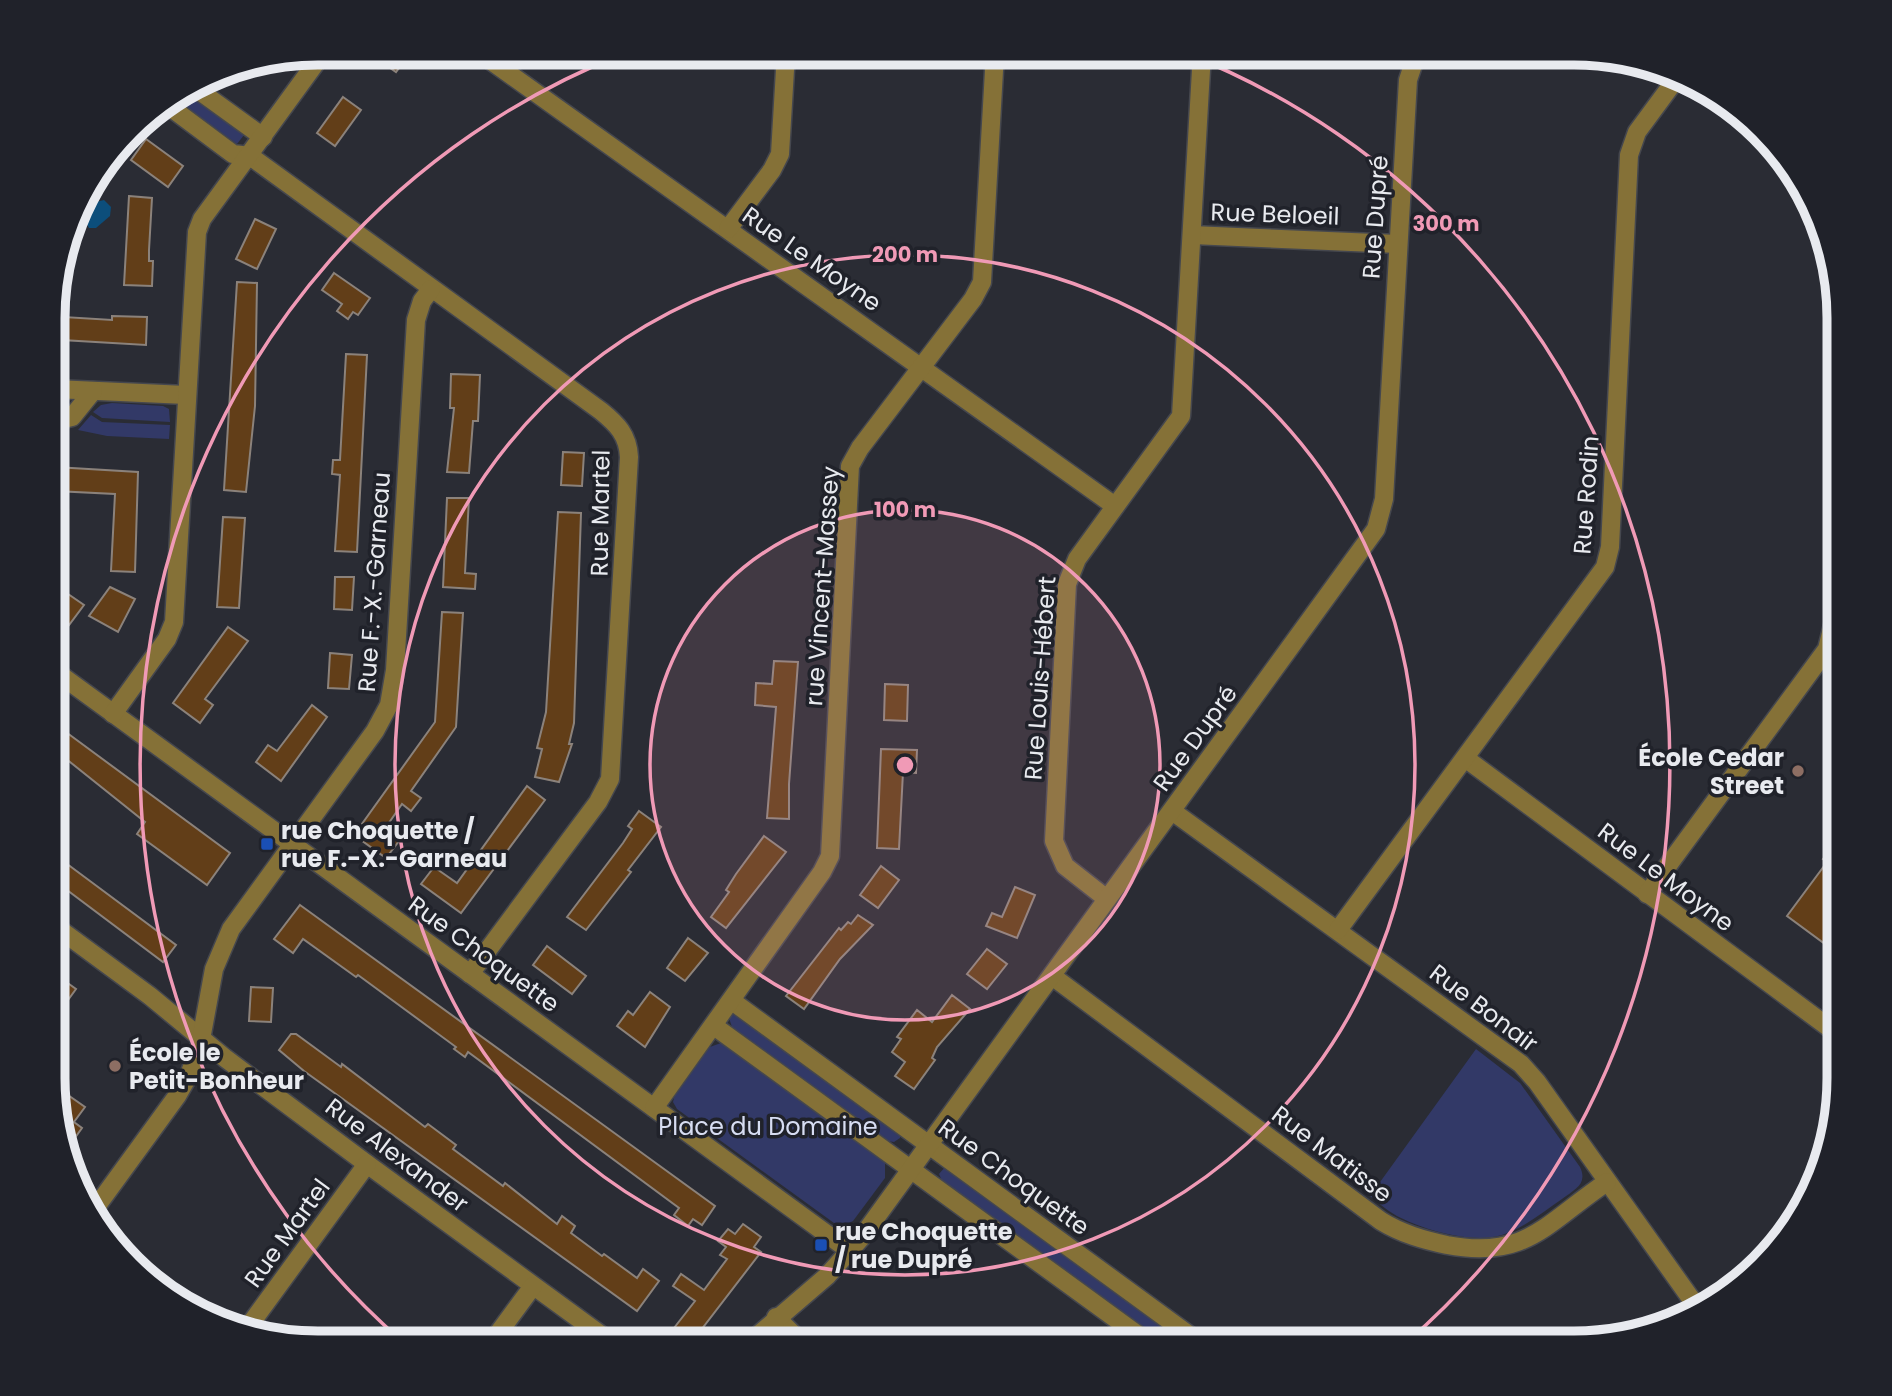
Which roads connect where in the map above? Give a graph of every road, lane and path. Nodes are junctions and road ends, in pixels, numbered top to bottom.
1 (314, 65) edge
2 (498, 65) edge
3 (785, 65) edge
4 (994, 65) edge
5 (1201, 65) edge
6 (1413, 65) edge
7 (1672, 84) edge
8 (202, 93) edge
9 (174, 110) edge
10 (263, 137) junction
11 (250, 156) junction
12 (728, 229) junction
13 (1192, 235) junction
14 (1398, 244) junction
15 (431, 289) junction
16 (921, 367) junction
17 (65, 390) edge
18 (93, 391) junction
19 (186, 395) junction
20 (65, 419) edge
21 (1115, 506) junction
22 (1827, 649) edge
23 (65, 678) edge
24 (113, 714) junction
25 (1465, 758) junction
26 (1172, 811) junction
27 (292, 844) junction
28 (1647, 894) junction
29 (1107, 900) junction
30 (1338, 930) junction
31 (65, 933) edge
32 (470, 974) junction
33 (1052, 976) junction
34 (732, 1001) junction
35 (714, 1026) junction
36 (1827, 1026) edge
37 (201, 1037) junction
38 (654, 1108) junction
39 (928, 1145) junction
40 (367, 1164) junction
41 (911, 1169) junction
42 (1607, 1182) junction
43 (98, 1204) edge
44 (850, 1251) junction
45 (533, 1286) junction
46 (1693, 1301) edge
47 (776, 1317) junction
48 (251, 1323) edge
49 (501, 1331) edge
50 (595, 1331) edge
51 (761, 1331) edge
52 (790, 1331) edge
53 (1133, 1331) edge
54 (1184, 1331) edge

1 - 10 street
2 - 12 street, Rue Le Moyne
3 - 12 street
4 - 16 street, rue Vincent-Massey
5 - 13 street, Rue Louis-Hébert
6 - 14 street, Rue Dupré
7 - 25 street, Rue Rodin
8 - 10 street
9 - 11 street, Rue Martel
10 - 11 street
11 - 15 street, Rue Martel
11 - 19 street
12 - 16 street, Rue Le Moyne
13 - 14 street, Rue Beloeil
13 - 21 street, Rue Louis-Hébert
14 - 26 street, Rue Dupré
15 - 27 street, Rue F.-X.-Garneau
15 - 32 street, Rue Martel
16 - 21 street, Rue Le Moyne
16 - 34 street, rue Vincent-Massey
17 - 18 street
18 - 19 street
18 - 20 street
19 - 24 street
21 - 29 street, Rue Louis-Hébert
22 - 28 street
23 - 24 street, Rue Choquette
24 - 27 street, Rue Choquette
25 - 28 street, Rue Le Moyne
25 - 30 street, Rue Rodin
26 - 29 street, Rue Dupré
26 - 30 street, Rue Bonair
27 - 32 street, Rue Choquette
27 - 37 street, Rue F.-X.-Garneau
28 - 36 street, Rue Le Moyne
29 - 33 street, Rue Dupré
30 - 42 street, Rue Bonair
31 - 37 street, Rue Alexander
32 - 38 street, Rue Choquette
33 - 39 street, Rue Dupré
33 - 42 street, Rue Matisse
34 - 35 street, rue Vincent-Massey
34 - 39 street, Rue Choquette
35 - 38 street, rue Vincent-Massey
35 - 41 street
37 - 40 street, Rue Alexander
37 - 43 street, Rue F.-X.-Garneau
38 - 44 street, Rue Choquette
39 - 41 street, Rue Dupré
39 - 54 street, Rue Choquette
40 - 45 street, Rue Alexander
40 - 48 street, Rue Martel
41 - 44 street, Rue Dupré
41 - 53 street
42 - 46 street, Rue Bonair
44 - 47 street, Rue Dupré
45 - 49 street
45 - 50 street, Rue Alexander
47 - 51 street, Rue Dupré
47 - 52 street

